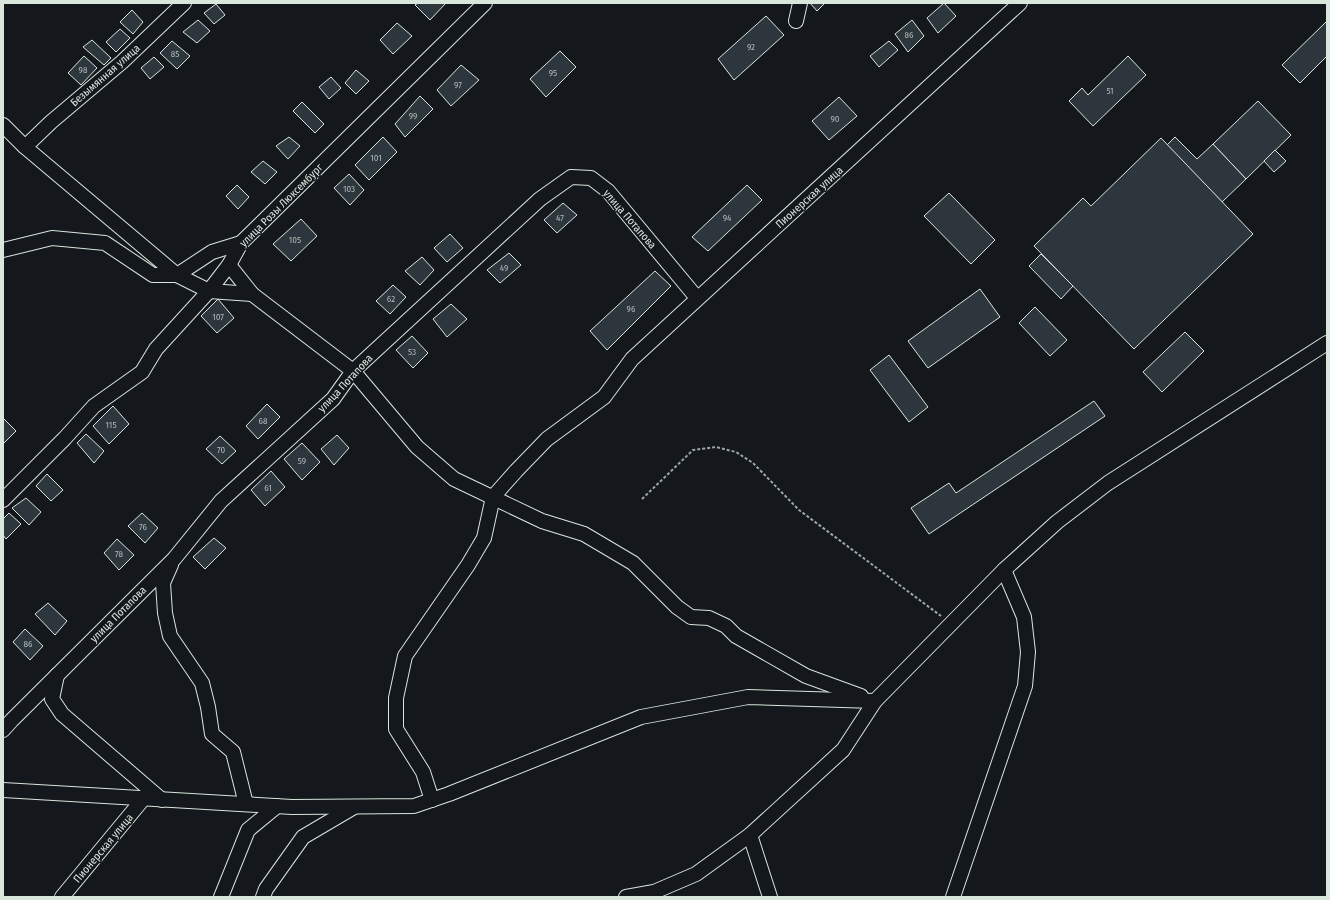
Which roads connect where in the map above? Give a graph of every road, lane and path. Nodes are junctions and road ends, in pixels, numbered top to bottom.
1 (184, 3) edge
2 (485, 3) edge
3 (800, 3) edge
4 (1020, 3) edge
5 (796, 21) dead end
6 (3, 125) edge
7 (25, 147) junction
8 (240, 243) junction
9 (3, 250) edge
10 (229, 266) junction
11 (177, 275) junction
12 (208, 292) junction
13 (252, 294) junction
14 (697, 298) junction
15 (1327, 344) edge
16 (353, 371) junction
17 (493, 497) junction
18 (642, 499) dead end
19 (3, 500) edge
20 (174, 559) junction
21 (1004, 570) junction
22 (951, 624) junction
23 (58, 674) junction
24 (875, 701) junction
25 (3, 730) edge
26 (3, 790) edge
27 (144, 798) junction
28 (162, 800) junction
29 (432, 800) junction
30 (246, 804) junction
31 (276, 806) junction
32 (355, 806) junction
33 (750, 835) junction
34 (652, 894) edge
35 (62, 897) edge
36 (221, 897) edge
37 (263, 897) edge
38 (626, 897) edge
39 (770, 897) edge
40 (953, 897) edge

1 - 7 street, Безымянная улица
2 - 8 street, улица Розы Люксембург
3 - 5 street
4 - 14 street, Пионерская улица
6 - 7 street
7 - 11 street
8 - 10 street, улица Розы Люксембург
8 - 11 street
9 - 11 street
10 - 12 street, улица Розы Люксембург
10 - 13 street
11 - 12 street
12 - 13 street
12 - 19 street, улица Розы Люксембург
13 - 16 street
14 - 16 street, улица Потапова
14 - 17 street, Пионерская улица
15 - 21 street
16 - 17 street
16 - 20 street, улица Потапова
17 - 24 street
17 - 29 street
18 - 22 path
20 - 23 street, улица Потапова
20 - 30 street
21 - 22 street
21 - 40 street
22 - 24 street
23 - 25 street, улица Потапова
23 - 28 street
24 - 29 street
24 - 33 street
26 - 27 street
27 - 28 street
27 - 35 street, Пионерская улица
28 - 30 street
29 - 32 street
30 - 31 street
31 - 32 street
31 - 36 street
32 - 37 street
33 - 34 street
33 - 39 street
34 - 38 street

